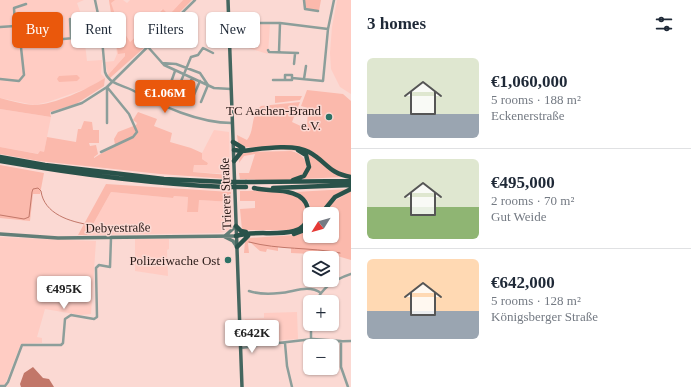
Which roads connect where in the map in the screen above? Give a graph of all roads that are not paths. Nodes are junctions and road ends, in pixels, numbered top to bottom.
1 (95, 0) edge
2 (195, 0) edge
3 (228, 0) edge
4 (304, 0) edge
5 (334, 0) edge
6 (26, 4) dead end
7 (318, 11) dead end
8 (14, 12) edge
9 (183, 12) edge
10 (229, 12) edge
11 (70, 19) dead end
12 (260, 23) edge
13 (280, 23) junction
14 (12, 26) edge
15 (0, 27) edge
16 (328, 29) junction
17 (71, 38) joint
18 (63, 39) edge
19 (22, 48) edge
20 (147, 48) edge
21 (149, 48) edge
22 (230, 48) edge
23 (268, 50) dead end
24 (279, 52) junction
25 (213, 53) dead end
26 (162, 63) junction
27 (294, 64) dead end
28 (306, 66) dead end
29 (186, 68) junction
30 (175, 71) junction
31 (184, 74) junction
32 (192, 78) junction
33 (0, 79) edge
34 (304, 79) junction
35 (273, 80) dead end
36 (200, 81) junction
37 (112, 82) junction
38 (208, 85) junction
39 (107, 86) junction
40 (168, 88) dead end
41 (232, 89) junction
42 (177, 90) dead end
43 (184, 94) dead end
44 (193, 97) dead end
45 (201, 102) dead end
46 (52, 113) dead end
47 (106, 123) dead end
48 (232, 123) junction
49 (233, 142) junction
50 (292, 148) junction
51 (234, 150) junction
52 (242, 150) junction
53 (101, 152) dead end
54 (0, 157) edge
55 (0, 161) edge
56 (234, 161) junction
57 (351, 177) edge
58 (351, 180) edge
59 (269, 182) junction
60 (226, 184) junction
61 (246, 185) junction
62 (351, 185) edge
63 (254, 188) junction
64 (351, 189) edge
65 (327, 207) edge
66 (236, 226) junction
67 (303, 231) edge
68 (259, 233) junction
69 (0, 234) edge
70 (236, 236) junction
71 (248, 236) junction
72 (224, 237) junction
73 (111, 238) junction
74 (237, 247) junction
75 (351, 274) edge
76 (249, 291) dead end
77 (320, 293) joint
78 (351, 340) edge
79 (303, 341) edge
80 (341, 341) joint
81 (285, 342) junction
82 (240, 346) junction
83 (0, 386) edge
84 (242, 387) edge
85 (292, 387) edge
86 (348, 387) edge

1 - 37 street
2 - 9 street
3 - 10 main road, Trierer Straße
4 - 7 street
5 - 16 street
6 - 8 street
11 - 17 street
12 - 13 street
13 - 16 street
13 - 24 street
14 - 15 street
16 - 34 street
17 - 18 street
19 - 33 street
20 - 37 street
21 - 26 street
22 - 41 main road, Trierer Straße
23 - 24 street
24 - 27 street
25 - 29 street
26 - 29 street
26 - 30 street
28 - 34 street
29 - 31 street
29 - 38 street
30 - 31 street
30 - 40 street
31 - 32 street
31 - 42 street
32 - 36 street
32 - 43 street
34 - 35 street
36 - 38 street
36 - 44 street
37 - 39 street
37 - 48 street
38 - 41 street
38 - 45 street
39 - 46 street
39 - 47 street
39 - 53 street
41 - 48 main road, Trierer Straße
48 - 49 main road, Trierer Straße
49 - 51 main road, Trierer Straße
49 - 52 highway
50 - 52 highway
50 - 57 highway
50 - 59 highway
51 - 52 highway
51 - 56 main road, Trierer Straße
52 - 56 highway
54 - 60 highway
55 - 60 highway
56 - 66 main road, Trierer Straße
58 - 59 highway
59 - 61 highway
60 - 61 highway, bridge
61 - 63 highway
62 - 63 highway
63 - 68 highway
64 - 65 highway
66 - 68 highway
66 - 70 main road, Trierer Straße
66 - 72 main road
67 - 71 highway
68 - 70 highway
69 - 73 main road, Debyestraße
70 - 71 highway
70 - 72 main road, Debyestraße
70 - 74 main road, Trierer Straße
71 - 74 highway
72 - 73 main road, Debyestraße
72 - 74 main road
73 - 83 street
74 - 82 main road, Trierer Straße
75 - 77 street
76 - 77 street
78 - 80 street
79 - 81 street
80 - 86 street
81 - 82 street
81 - 85 street
82 - 84 main road, Trierer Straße

